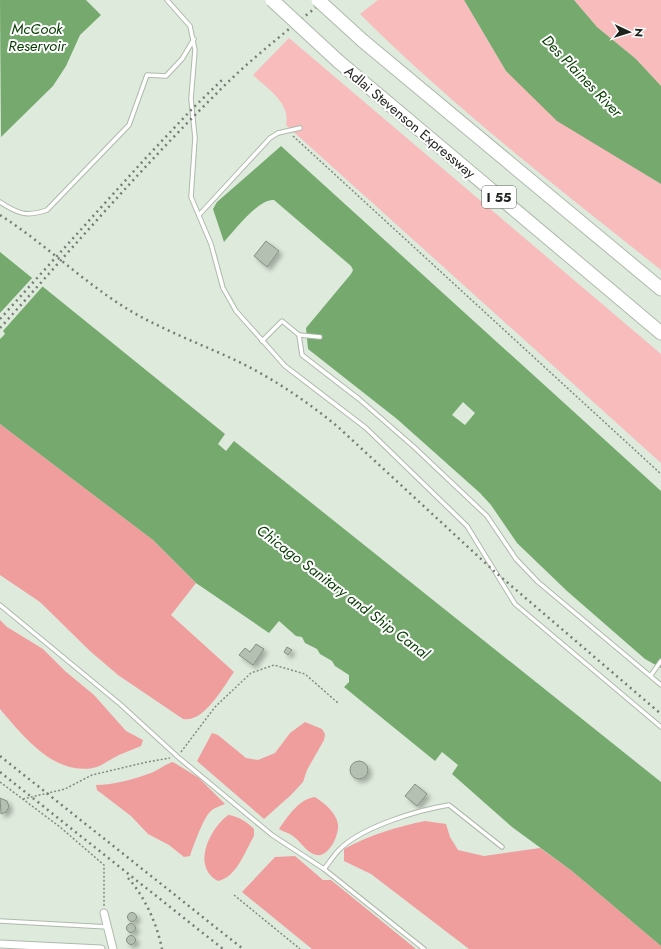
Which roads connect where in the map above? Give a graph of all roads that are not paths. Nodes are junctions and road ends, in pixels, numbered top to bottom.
1 (167, 0) edge
2 (272, 0) edge
3 (318, 0) edge
4 (194, 39) junction
5 (300, 128) dead end
6 (0, 202) edge
7 (199, 215) junction
8 (661, 289) edge
9 (661, 333) edge
10 (299, 335) junction
11 (320, 337) dead end
12 (262, 341) junction
13 (0, 605) edge
14 (661, 661) edge
15 (651, 676) junction
16 (661, 685) edge
17 (661, 727) edge
18 (502, 847) dead end
19 (324, 869) junction
20 (104, 914) road end
21 (0, 921) edge
22 (108, 927) junction
23 (0, 944) edge
24 (101, 949) edge
25 (113, 949) edge
26 (424, 949) edge

1 - 4 lane
2 - 9 highway, Adlai Stevenson Expressway / I 55, bridge
3 - 8 highway, I 55, bridge
4 - 6 lane
4 - 7 lane
5 - 7 lane
7 - 12 lane
10 - 11 lane
10 - 12 lane
10 - 15 lane
12 - 17 lane
13 - 19 lane
14 - 15 lane
15 - 16 lane
18 - 19 lane
19 - 26 lane
20 - 22 street
21 - 22 lane
22 - 25 street
23 - 24 street

